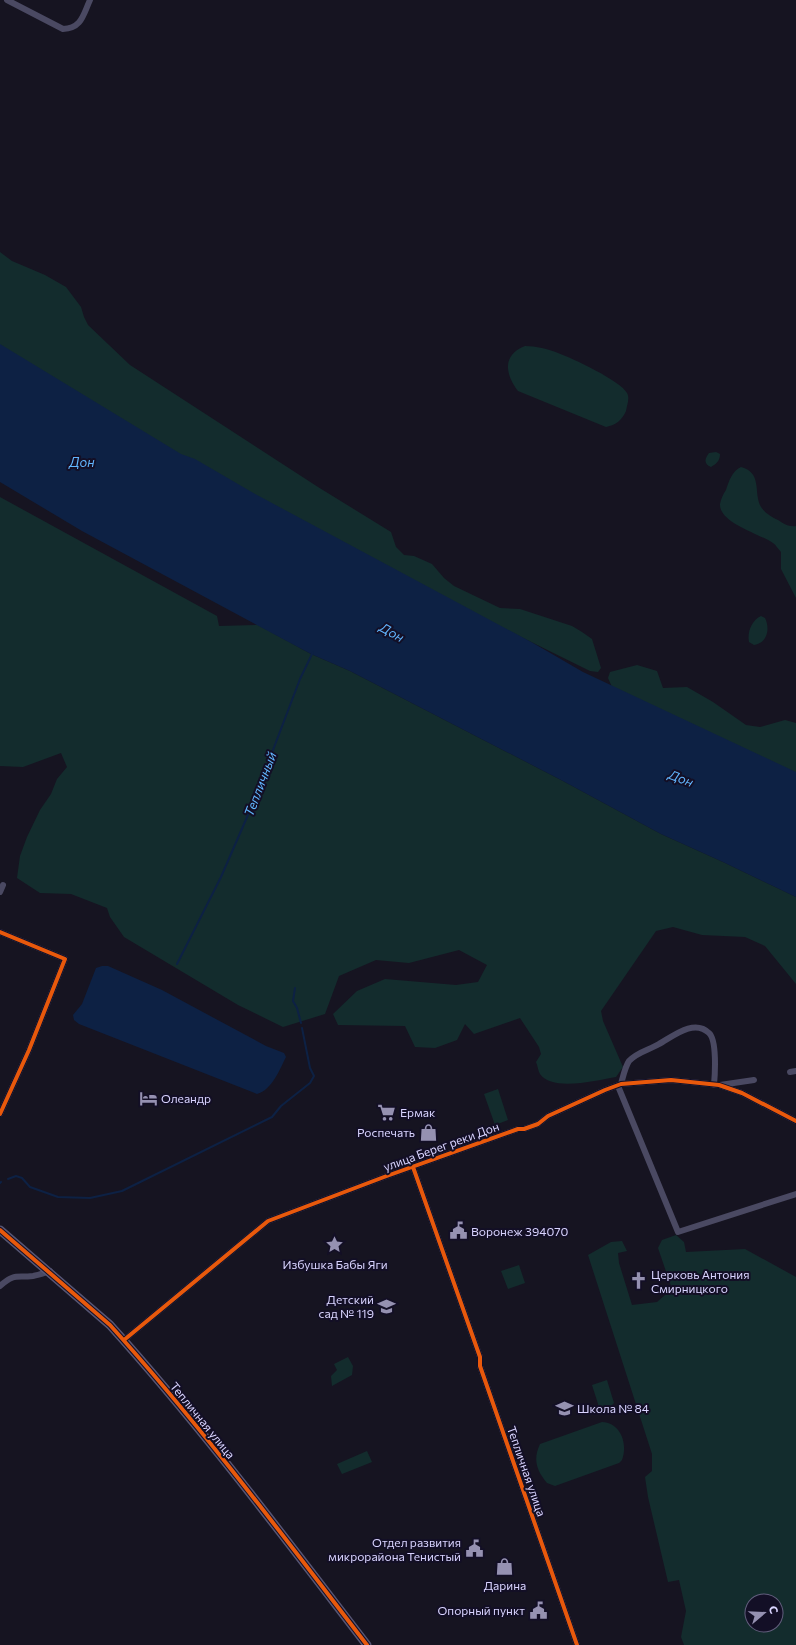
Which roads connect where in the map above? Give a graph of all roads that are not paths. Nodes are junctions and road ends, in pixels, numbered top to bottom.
1 (7, 0) edge
2 (90, 0) edge
3 (3, 885) dead end
4 (0, 892) edge
5 (0, 932) edge
6 (754, 1080) dead end
7 (619, 1085) junction
8 (717, 1085) junction
9 (0, 1114) edge
10 (796, 1121) edge
11 (412, 1166) junction
12 (796, 1194) edge
13 (0, 1230) edge
14 (50, 1272) junction
15 (0, 1286) edge
16 (124, 1340) junction
17 (368, 1645) edge
18 (577, 1645) edge

1 - 2 street
3 - 4 street
5 - 9 street
6 - 8 street
7 - 8 street, улица Берег реки Дон
7 - 8 street
7 - 11 street, улица Берег реки Дон
7 - 12 street
8 - 10 street, улица Берег реки Дон
11 - 16 street, улица Берег реки Дон
11 - 18 street, Тепличная улица
13 - 14 street, Тепличная улица
14 - 15 street
14 - 16 street, Тепличная улица
16 - 17 street, Тепличная улица

